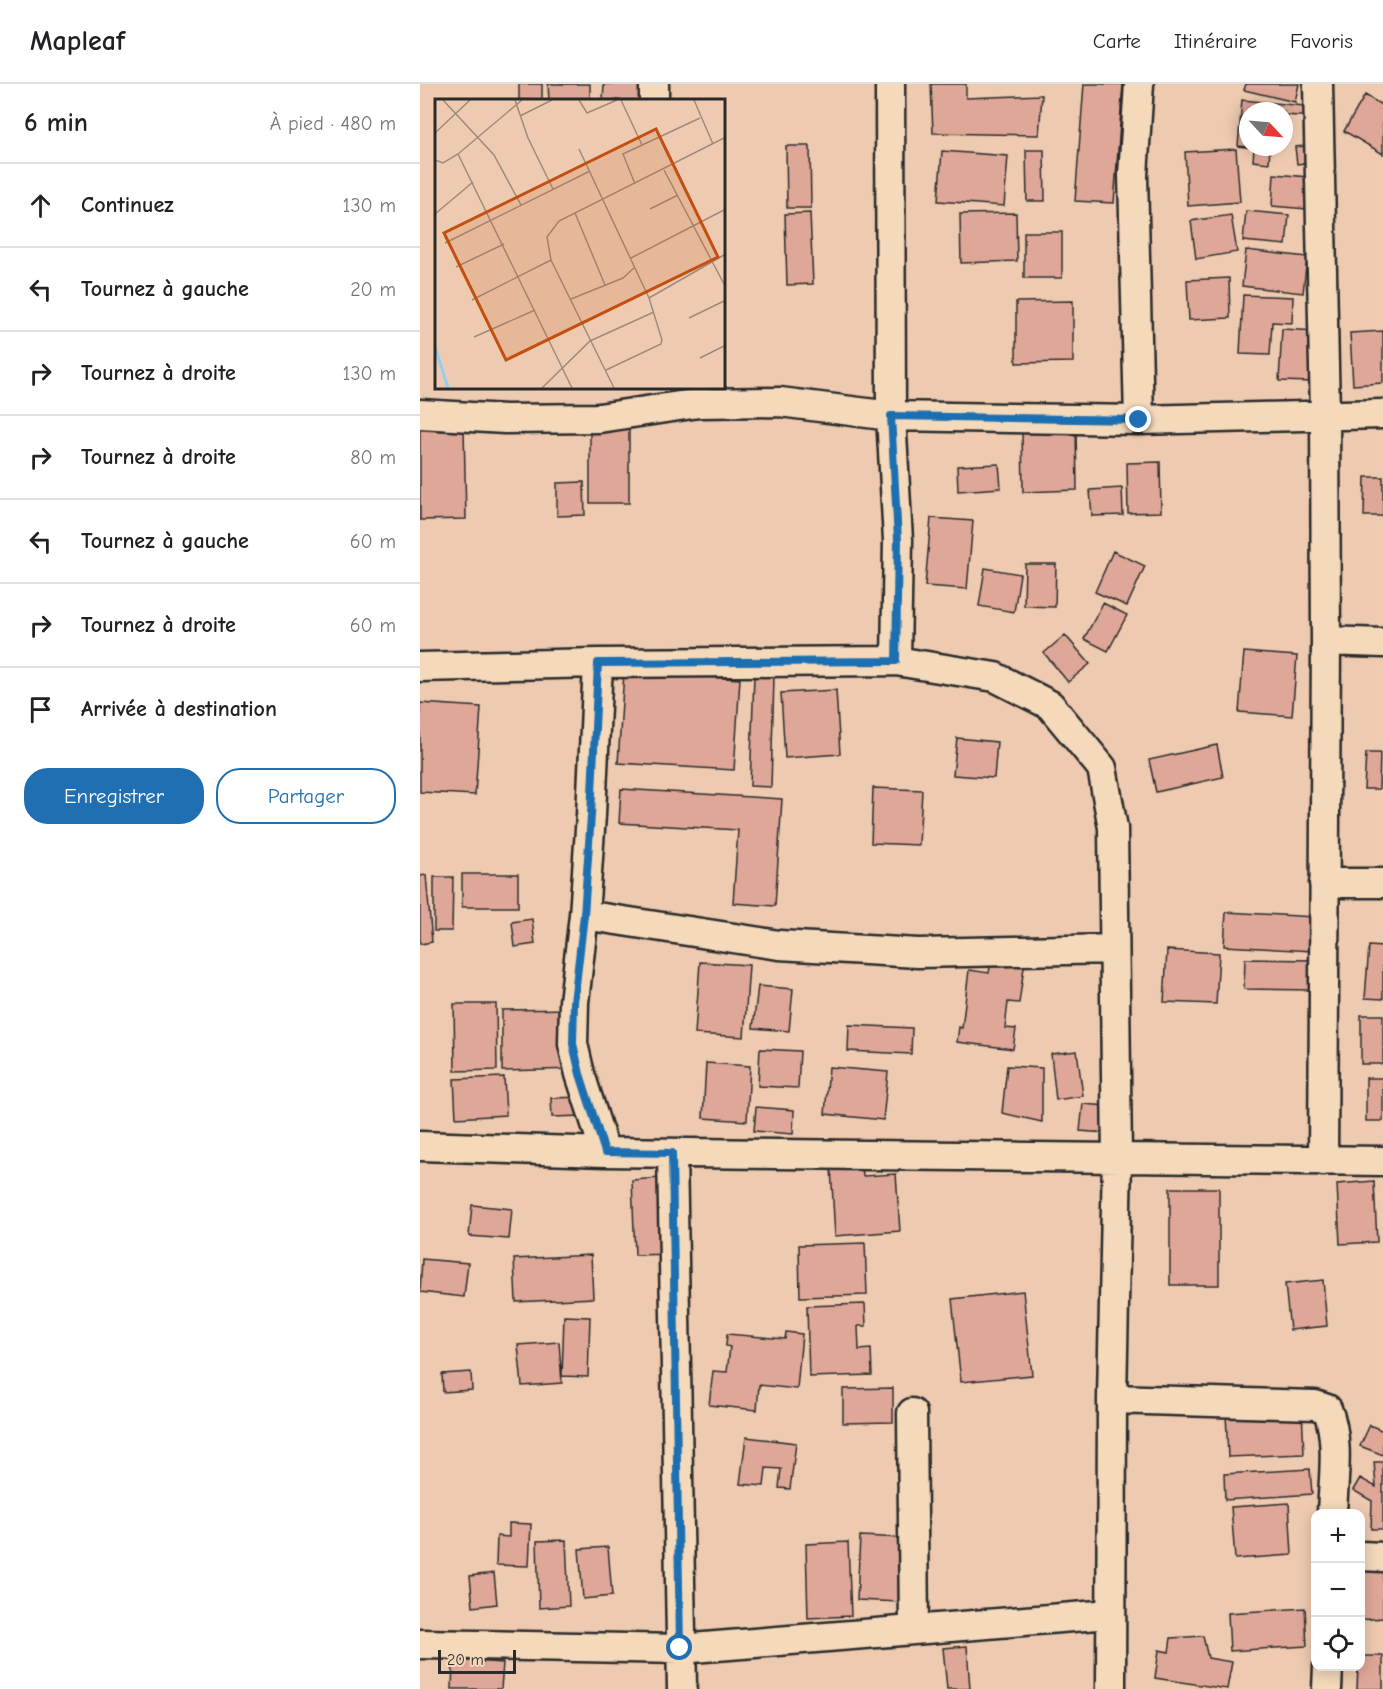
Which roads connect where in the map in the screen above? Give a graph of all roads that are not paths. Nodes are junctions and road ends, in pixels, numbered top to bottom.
1 (890, 84) edge
2 (1139, 84) edge
3 (1318, 84) edge
4 (641, 399) edge
5 (420, 414) edge
6 (1325, 414) junction
7 (1383, 414) edge
8 (891, 416) junction
9 (1139, 420) junction
10 (1326, 640) junction
11 (1383, 644) edge
12 (896, 661) junction
13 (598, 663) junction
14 (420, 667) edge
15 (1324, 883) junction
16 (1383, 883) edge
17 (584, 915) junction
18 (1114, 949) junction
19 (420, 1146) edge
20 (605, 1152) junction
21 (672, 1153) junction
22 (1117, 1158) junction
23 (1323, 1161) junction
24 (1383, 1161) edge
25 (1112, 1399) junction
26 (912, 1413) dead end
27 (1332, 1509) edge
28 (1365, 1556) edge
29 (1383, 1557) edge
30 (1110, 1614) junction
31 (914, 1630) junction
32 (420, 1644) edge
33 (680, 1648) junction
34 (1328, 1671) edge
35 (682, 1689) edge
36 (1111, 1689) edge
37 (1327, 1689) edge

1 - 8 street
2 - 9 street
3 - 6 street
4 - 5 street
4 - 8 street
6 - 7 street
6 - 9 street
6 - 10 street
8 - 9 street
8 - 12 street
10 - 11 street
10 - 15 street
12 - 13 street
12 - 18 street
13 - 14 street
13 - 17 street
15 - 16 street
15 - 23 street
17 - 18 street
17 - 20 street
18 - 22 street
19 - 20 street
20 - 21 street
21 - 22 street
21 - 33 street
22 - 23 street
22 - 25 street
23 - 24 street
25 - 27 street
25 - 30 street
26 - 31 street
28 - 29 street
30 - 31 street
30 - 36 street
31 - 33 street
32 - 33 street
33 - 35 street
34 - 37 street

